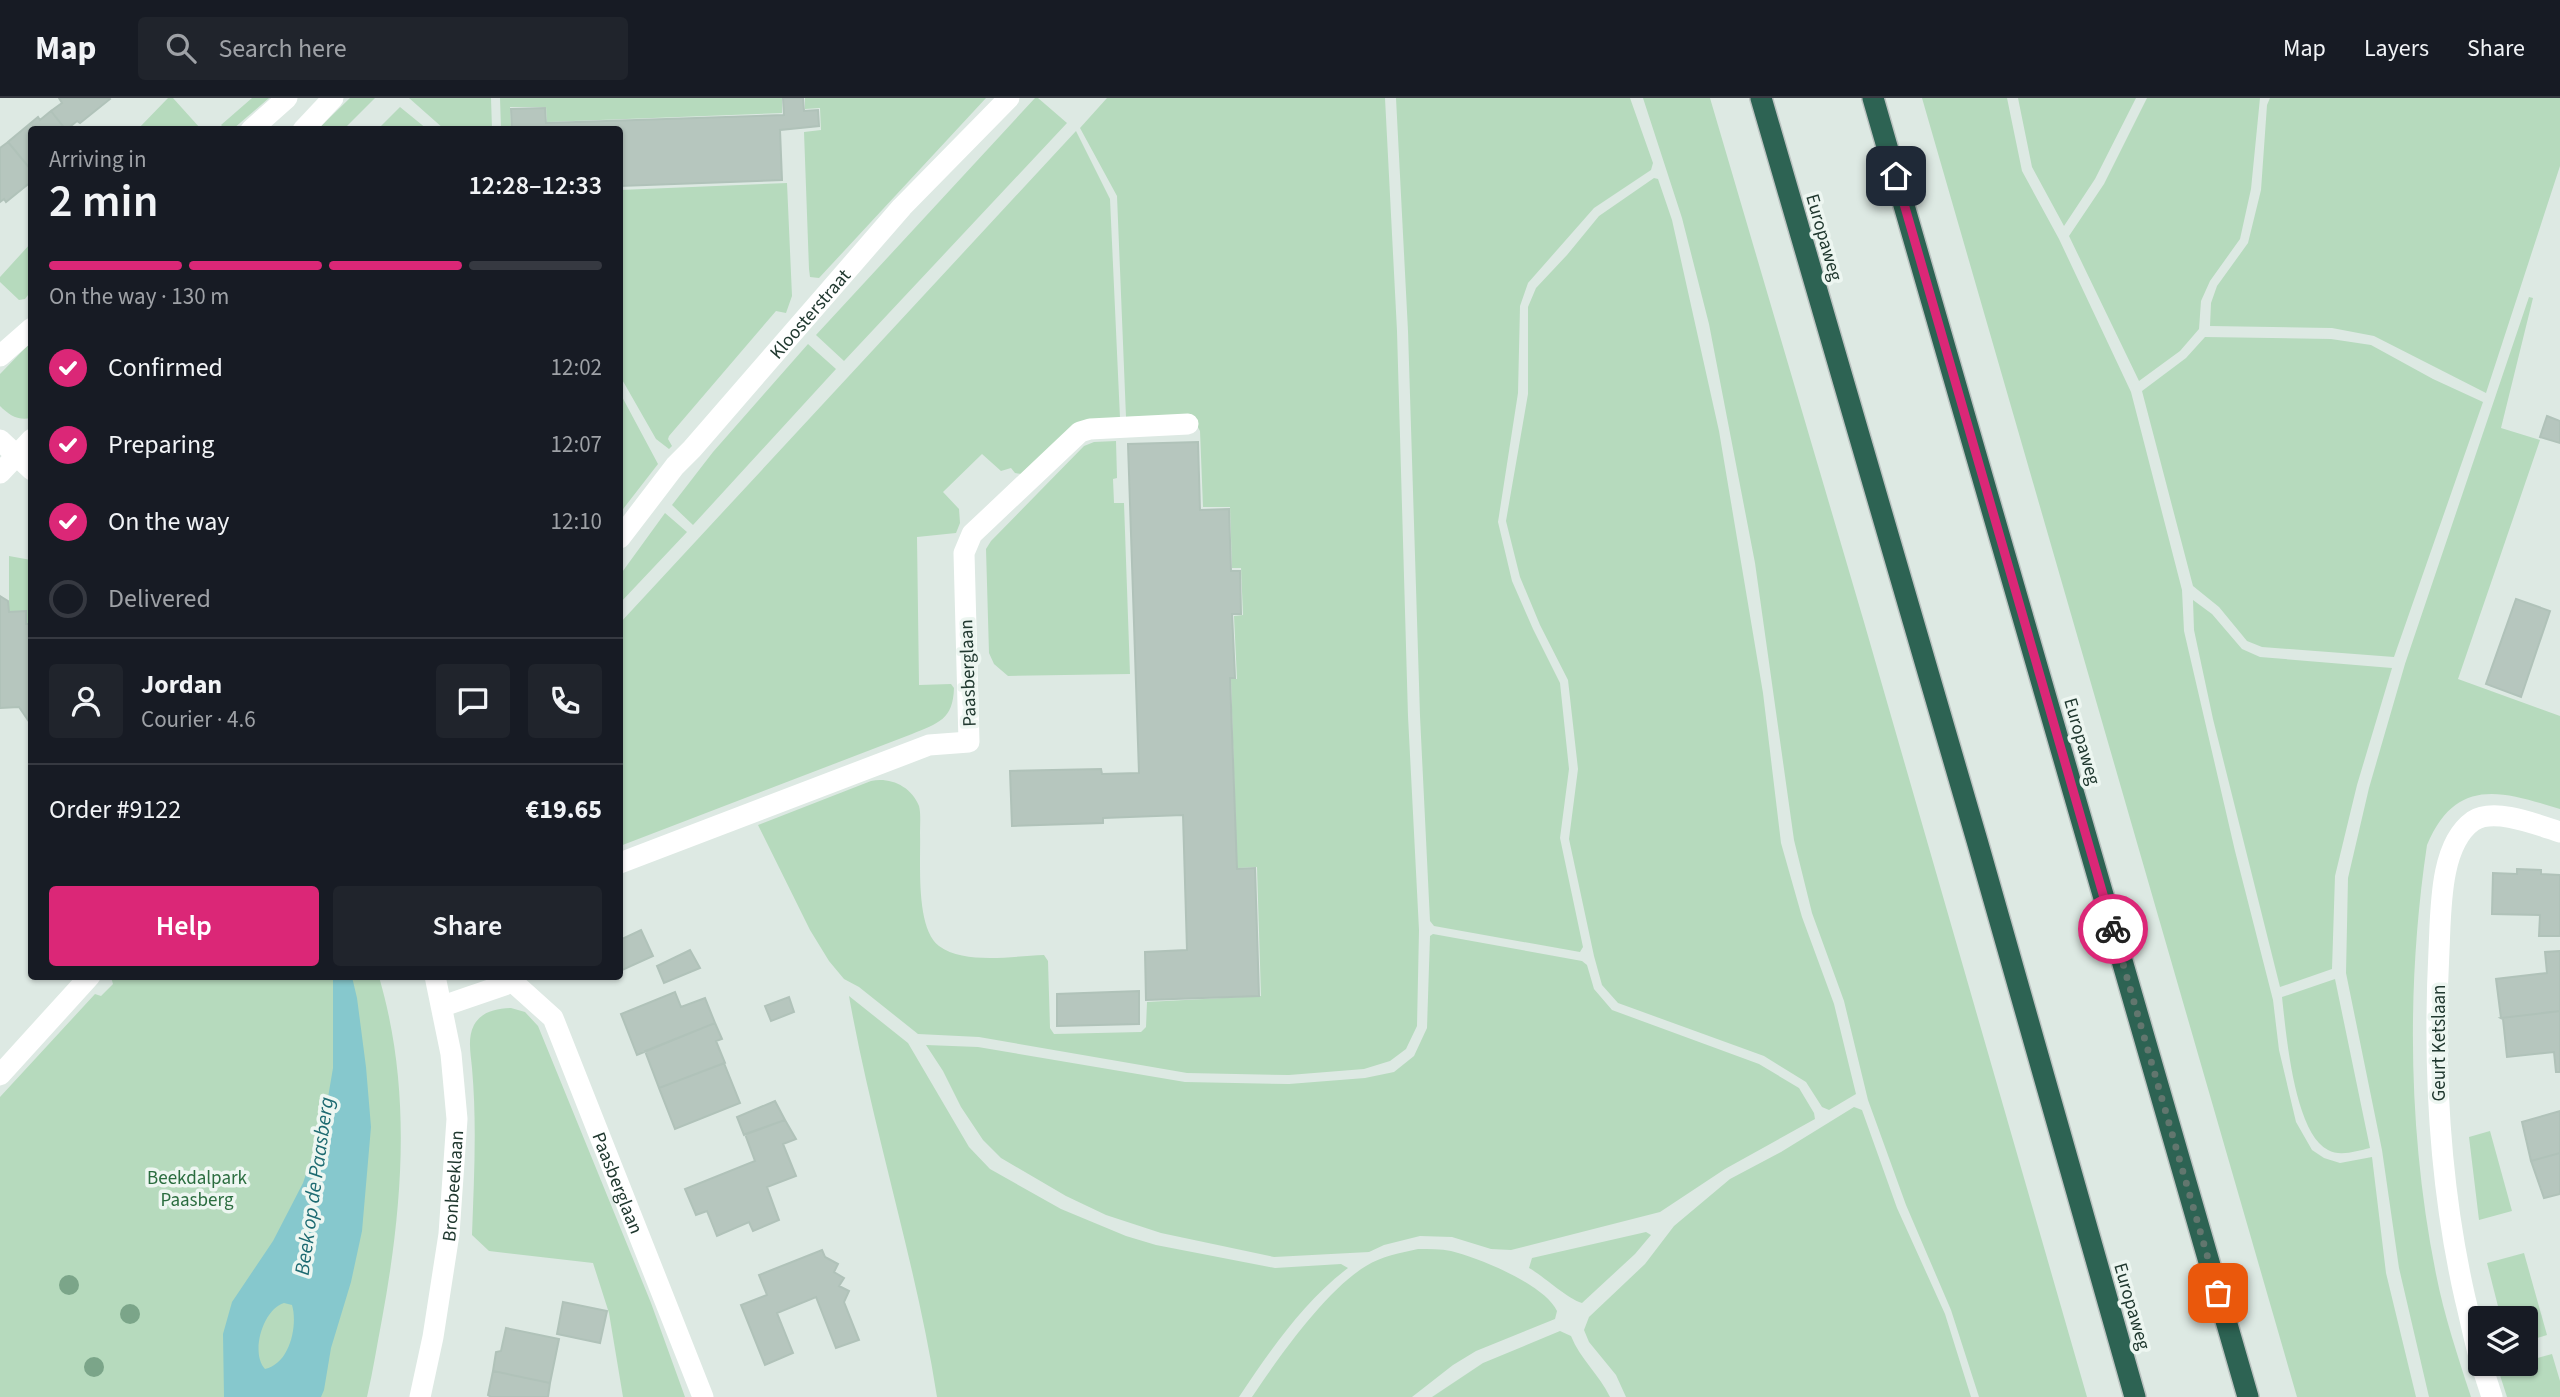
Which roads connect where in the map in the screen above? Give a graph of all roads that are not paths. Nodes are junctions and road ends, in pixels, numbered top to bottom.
1 (287, 98) edge
2 (333, 98) edge
3 (1009, 98) edge
4 (1761, 98) edge
5 (1873, 98) edge
6 (256, 126) edge
7 (307, 126) edge
8 (28, 332) edge
9 (0, 356) edge
10 (1188, 424) dead end
11 (0, 440) edge
12 (24, 463) edge
13 (0, 473) edge
14 (623, 534) edge
15 (2560, 832) edge
16 (623, 862) edge
17 (86, 980) edge
18 (436, 980) edge
19 (510, 980) edge
20 (514, 980) edge
21 (443, 1006) junction
22 (0, 1075) edge
23 (2468, 1310) edge
24 (2485, 1376) edge
25 (420, 1397) edge
26 (703, 1397) edge
27 (2135, 1397) edge
28 (2248, 1397) edge
29 (2492, 1397) edge

1 - 6 street
2 - 7 street
3 - 14 street, Kloosterstraat
4 - 27 highway, Europaweg
5 - 28 highway, Europaweg
8 - 9 street
10 - 16 street, Paasberglaan
11 - 12 street
12 - 13 street
15 - 23 street, Geurt Ketslaan
17 - 22 street
18 - 21 street, Bronbeeklaan
19 - 21 street, Paasberglaan
20 - 26 street, Paasberglaan
21 - 25 street, Bronbeeklaan
24 - 29 street, Geurt Ketslaan

